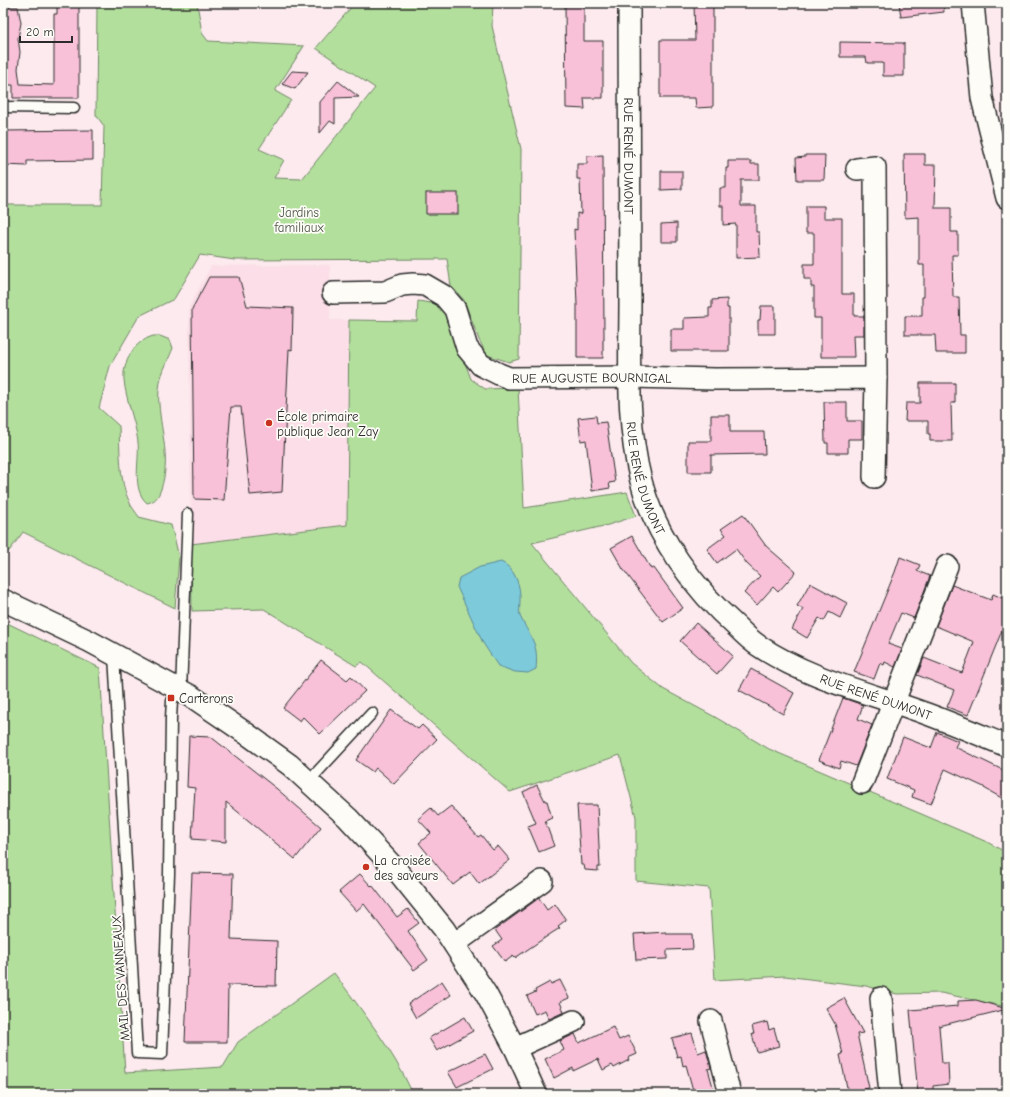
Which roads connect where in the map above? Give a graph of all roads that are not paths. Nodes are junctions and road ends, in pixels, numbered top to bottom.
1 (629, 3) edge
2 (973, 3) edge
3 (3, 107) edge
4 (74, 108) dead end
5 (857, 168) dead end
6 (1007, 198) edge
7 (333, 293) dead end
8 (630, 377) junction
9 (876, 378) junction
10 (874, 477) dead end
11 (188, 514) dead end
12 (947, 566) dead end
13 (3, 600) edge
14 (114, 655) junction
15 (179, 689) junction
16 (894, 703) junction
17 (372, 713) dead end
18 (1007, 746) edge
19 (308, 782) junction
20 (862, 783) dead end
21 (542, 881) dead end
22 (454, 944) junction
23 (881, 998) dead end
24 (574, 1021) dead end
25 (711, 1021) dead end
26 (515, 1048) junction
27 (536, 1094) edge
28 (730, 1094) edge
29 (890, 1094) edge

1 - 8 street, RUE RENÉ DUMONT
2 - 6 street
3 - 4 lane
5 - 9 street
7 - 8 street, RUE AUGUSTE BOURNIGAL
8 - 9 street, RUE AUGUSTE BOURNIGAL
8 - 16 street, RUE RENÉ DUMONT
9 - 10 street
11 - 15 lane
12 - 16 street
13 - 14 street
14 - 15 street
14 - 15 lane, MAIL DES VANNEAUX
15 - 19 street
16 - 18 street, RUE RENÉ DUMONT
16 - 20 street
17 - 19 lane
19 - 22 street
21 - 22 street
22 - 26 street
23 - 29 street
24 - 26 street
25 - 28 street
26 - 27 street

